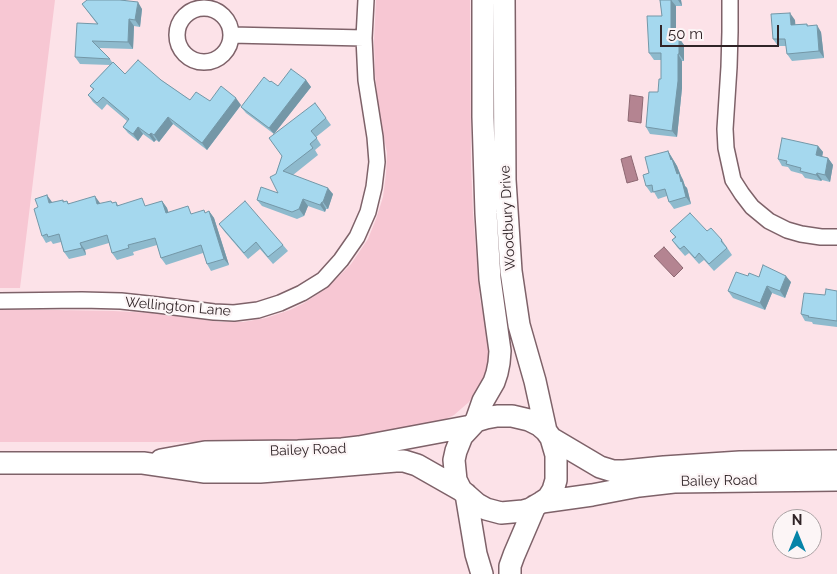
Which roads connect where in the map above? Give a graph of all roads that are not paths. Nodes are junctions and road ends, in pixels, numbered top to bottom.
1 (366, 0) edge
2 (483, 0) edge
3 (504, 0) edge
4 (730, 0) edge
5 (231, 35) dead end
6 (364, 38) junction
7 (837, 237) edge
8 (0, 301) edge
9 (474, 424) junction
10 (548, 435) junction
11 (837, 461) edge
12 (0, 463) edge
13 (143, 463) junction
14 (837, 480) edge
15 (464, 492) junction
16 (539, 504) junction
17 (482, 574) edge
18 (510, 574) edge

1 - 6 street, Wellington Lane
2 - 9 main road, Woodbury Drive
3 - 10 main road, Woodbury Drive
4 - 7 street
5 - 6 street
6 - 8 street, Wellington Lane
9 - 10 main road
9 - 13 main road, Bailey Road
9 - 15 main road
10 - 11 main road, Bailey Road
10 - 16 main road
12 - 13 main road, Bailey Road
13 - 15 main road, Bailey Road
14 - 16 main road, Bailey Road
15 - 16 main road
15 - 17 main road
16 - 18 main road

